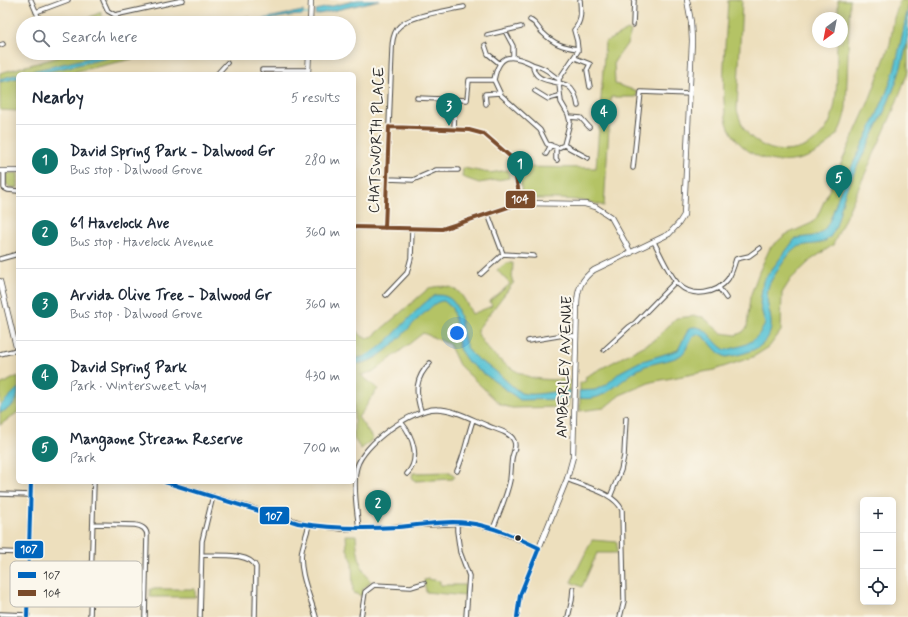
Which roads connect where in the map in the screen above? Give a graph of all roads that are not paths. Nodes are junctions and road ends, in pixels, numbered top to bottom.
1 (31, 0) edge
2 (68, 0) edge
3 (103, 0) edge
4 (183, 0) edge
5 (311, 0) edge
6 (580, 0) edge
7 (634, 0) edge
8 (687, 0) edge
9 (464, 7) dead end
10 (36, 12) junction
11 (38, 16) edge
12 (310, 16) edge
13 (530, 20) dead end
14 (633, 25) dead end
15 (521, 28) dead end
16 (505, 31) junction
17 (487, 35) dead end
18 (485, 45) dead end
19 (578, 49) junction
20 (513, 56) junction
21 (575, 58) junction
22 (309, 60) edge
23 (227, 63) dead end
24 (499, 63) junction
25 (533, 64) junction
26 (262, 70) dead end
27 (219, 72) edge
28 (308, 72) edge
29 (559, 79) junction
30 (494, 80) junction
31 (559, 84) junction
32 (590, 86) dead end
33 (535, 91) dead end
34 (500, 93) junction
35 (690, 94) junction
36 (560, 96) junction
37 (417, 98) dead end
38 (455, 100) junction
39 (486, 104) dead end
40 (578, 106) dead end
41 (569, 117) junction
42 (389, 127) junction
43 (589, 127) dead end
44 (454, 130) junction
45 (551, 145) junction
46 (564, 145) junction
47 (556, 148) junction
48 (546, 154) dead end
49 (588, 158) dead end
50 (557, 160) dead end
51 (633, 168) dead end
52 (458, 170) dead end
53 (2, 171) edge
54 (16, 171) edge
55 (388, 179) junction
56 (16, 191) edge
57 (521, 203) junction
58 (488, 214) junction
59 (356, 227) edge
60 (385, 228) junction
61 (412, 229) junction
62 (654, 242) junction
63 (760, 248) dead end
64 (503, 254) junction
65 (631, 254) junction
66 (16, 255) edge
67 (534, 256) dead end
68 (0, 259) edge
69 (481, 274) dead end
70 (0, 281) edge
71 (676, 281) junction
72 (719, 288) junction
73 (386, 295) dead end
74 (726, 298) dead end
75 (575, 336) junction
76 (528, 341) dead end
77 (16, 346) edge
78 (16, 350) edge
79 (604, 350) dead end
80 (0, 354) edge
81 (430, 363) dead end
82 (421, 411) junction
83 (626, 418) dead end
84 (473, 420) junction
85 (401, 422) junction
86 (356, 471) edge
87 (458, 471) dead end
88 (407, 474) dead end
89 (567, 479) junction
90 (31, 484) edge
91 (94, 484) edge
92 (172, 484) edge
93 (356, 484) edge
94 (0, 494) edge
95 (31, 495) junction
96 (213, 496) junction
97 (610, 497) junction
98 (457, 522) junction
99 (93, 524) junction
100 (309, 525) junction
101 (359, 528) junction
102 (493, 529) junction
103 (539, 548) junction
104 (0, 552) edge
105 (29, 553) junction
106 (202, 555) junction
107 (29, 561) edge
108 (92, 561) edge
109 (424, 583) dead end
110 (573, 589) dead end
111 (90, 607) edge
112 (0, 614) edge
113 (28, 616) edge
114 (90, 617) edge
115 (145, 617) edge
116 (200, 617) edge
117 (255, 617) edge
118 (316, 617) edge
119 (361, 617) edge
120 (466, 617) edge
121 (517, 617) edge
122 (568, 617) edge
123 (620, 617) edge

1 - 10 street
2 - 10 street
3 - 4 street
5 - 12 street
6 - 19 street
7 - 14 street
8 - 35 street, AMBERLEY AVENUE
9 - 42 street, CHATSWORTH PLACE
10 - 11 street
13 - 19 street
15 - 16 street
16 - 17 street
16 - 20 street
18 - 24 street
19 - 21 street
20 - 24 street
20 - 25 street
21 - 29 street
21 - 32 street
22 - 28 street
23 - 27 street
24 - 30 street
25 - 29 street
25 - 31 street
26 - 28 street
29 - 31 street
30 - 34 street
30 - 38 street
31 - 36 street
31 - 40 street
33 - 36 street
34 - 39 street
34 - 45 street
35 - 51 street
35 - 62 street, AMBERLEY AVENUE
36 - 41 street
37 - 38 street
38 - 44 street
41 - 43 street
41 - 46 street
42 - 44 street
42 - 55 street, CHATSWORTH PLACE
44 - 57 street
45 - 47 street
45 - 48 street
46 - 47 street
46 - 49 street
47 - 50 street
52 - 55 street
53 - 54 street
53 - 56 street
55 - 60 street, CHATSWORTH PLACE
57 - 58 street
57 - 65 street
58 - 61 street
58 - 64 street
59 - 60 street
60 - 61 street
61 - 73 street
62 - 65 street, AMBERLEY AVENUE
62 - 71 street
63 - 72 street
64 - 67 street
64 - 69 street
65 - 75 street, AMBERLEY AVENUE
66 - 68 street
70 - 77 street
71 - 72 street
71 - 79 street
72 - 74 street
75 - 76 street
75 - 89 street, AMBERLEY AVENUE
78 - 80 street
81 - 82 street
82 - 84 street
82 - 85 street
83 - 97 street
84 - 87 street
84 - 102 street
85 - 86 street
85 - 88 street
89 - 97 street
89 - 103 street, AMBERLEY AVENUE
90 - 95 street
91 - 99 street
92 - 96 street
93 - 101 street
94 - 95 street
95 - 105 street
96 - 100 street
96 - 106 street
97 - 123 street
98 - 101 street
98 - 102 street
98 - 120 street
99 - 108 street
99 - 115 street
100 - 101 street
100 - 118 street
102 - 103 street
103 - 121 street, AMBERLEY AVENUE
104 - 105 street
105 - 107 street
106 - 116 street
106 - 117 street
109 - 119 street
110 - 122 street
111 - 114 street
112 - 113 street

